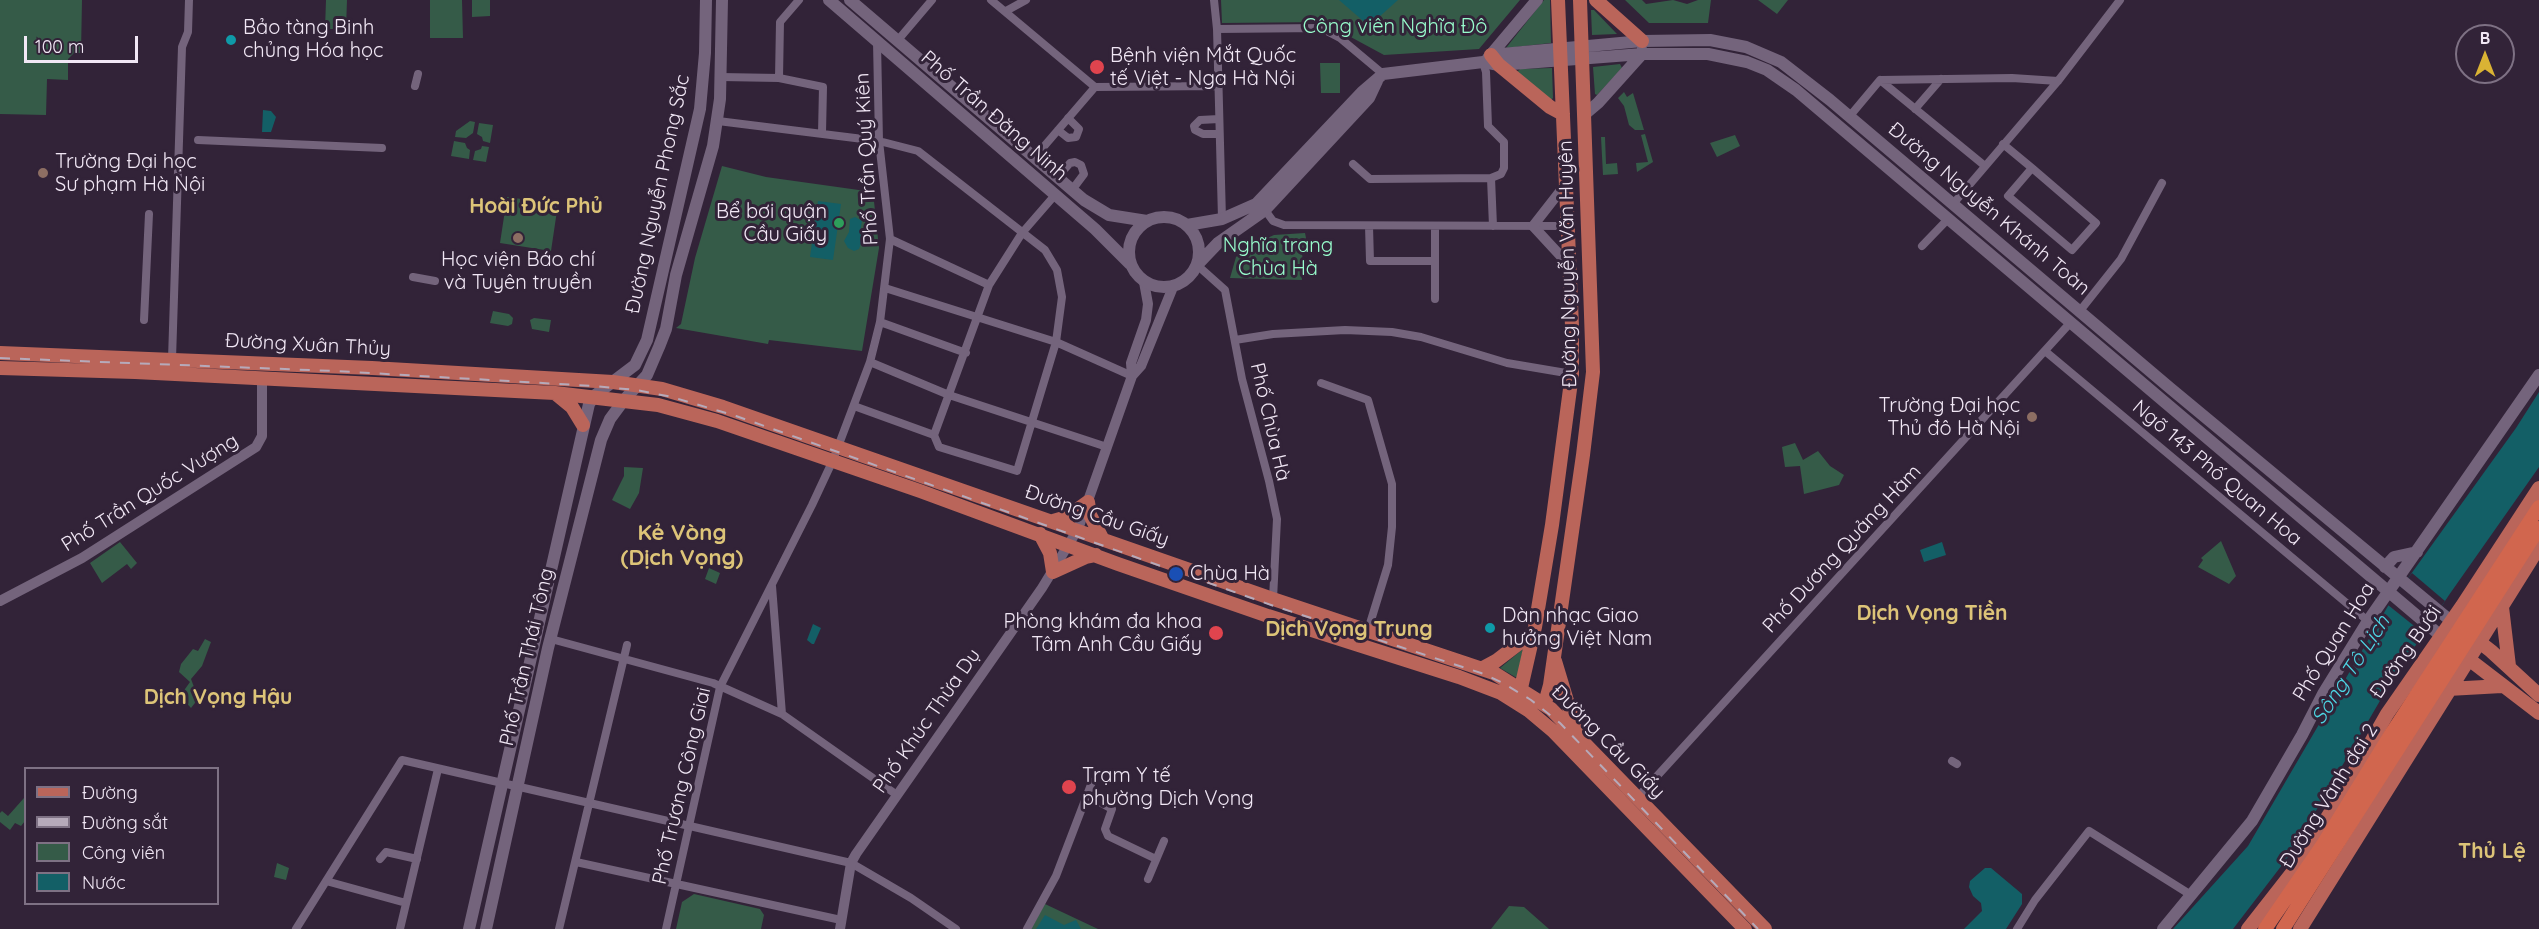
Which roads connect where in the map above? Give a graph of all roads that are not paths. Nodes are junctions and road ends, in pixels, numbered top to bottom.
1 (189, 0) edge
2 (706, 0) edge
3 (722, 0) edge
4 (799, 0) edge
5 (829, 0) edge
6 (932, 0) edge
7 (991, 0) edge
8 (1026, 0) edge
9 (1214, 0) edge
10 (1538, 0) edge
11 (1558, 0) edge
12 (1580, 0) edge
13 (1596, 0) edge
14 (2120, 0) edge
15 (853, 2) edge
16 (1006, 11) junction
17 (848, 15) junction
18 (1217, 29) junction
19 (898, 40) junction
20 (877, 42) junction
21 (1642, 47) junction
22 (1581, 52) junction
23 (1561, 55) junction
24 (1491, 61) junction
25 (418, 74) dead end
26 (937, 75) junction
27 (721, 77) junction
28 (1380, 77) junction
29 (779, 78) junction
30 (1941, 79) junction
31 (1880, 80) junction
32 (2058, 81) junction
33 (928, 85) junction
34 (415, 86) dead end
35 (1218, 86) junction
36 (1095, 87) junction
37 (1916, 109) junction
38 (1563, 114) junction
39 (1585, 114) junction
40 (1849, 117) junction
41 (1068, 118) junction
42 (1219, 119) junction
43 (718, 121) junction
44 (1058, 130) junction
45 (822, 133) junction
46 (1220, 134) junction
47 (198, 140) dead end
48 (879, 141) junction
49 (2003, 144) junction
50 (382, 148) dead end
51 (1034, 158) junction
52 (1353, 164) dead end
53 (1985, 166) junction
54 (2032, 168) junction
55 (1057, 178) junction
56 (1491, 178) junction
57 (2162, 183) dead end
58 (1565, 185) junction
59 (1072, 190) junction
60 (1055, 195) junction
61 (1953, 204) junction
62 (1262, 206) junction
63 (677, 208) junction
64 (694, 212) junction
65 (149, 214) dead end
66 (1222, 219) junction
67 (1948, 219) junction
68 (1148, 221) junction
69 (1187, 225) junction
70 (1369, 226) junction
71 (1435, 226) junction
72 (1493, 226) junction
73 (1533, 226) junction
74 (1567, 226) junction
75 (1588, 226) junction
76 (1022, 233) junction
77 (890, 239) junction
78 (1922, 246) dead end
79 (1435, 261) junction
80 (1130, 264) junction
81 (1197, 265) junction
82 (1569, 265) junction
83 (413, 277) dead end
84 (435, 281) dead end
85 (1144, 282) junction
86 (989, 285) junction
87 (1173, 287) junction
88 (885, 288) junction
89 (1435, 299) dead end
90 (2079, 312) junction
91 (978, 319) junction
92 (144, 320) dead end
93 (880, 322) junction
94 (2071, 322) junction
95 (1235, 340) junction
96 (1056, 342) junction
97 (2045, 351) junction
98 (0, 353) edge
99 (966, 353) junction
100 (172, 358) junction
101 (870, 362) junction
102 (0, 368) edge
103 (412, 370) junction
104 (1572, 374) junction
105 (2539, 375) edge
106 (1132, 376) junction
107 (262, 379) junction
108 (613, 382) junction
109 (1321, 383) dead end
110 (411, 385) junction
111 (637, 385) junction
112 (555, 393) junction
113 (950, 395) junction
114 (594, 396) junction
115 (624, 400) junction
116 (854, 406) junction
117 (723, 407) junction
118 (717, 421) junction
119 (1031, 423) junction
120 (583, 425) junction
121 (934, 435) junction
122 (838, 446) junction
123 (1107, 447) junction
124 (832, 460) junction
125 (2539, 488) edge
126 (1088, 502) junction
127 (2539, 507) edge
128 (1053, 521) junction
129 (2539, 528) edge
130 (1078, 529) junction
131 (1040, 534) junction
132 (1102, 538) junction
133 (1070, 545) junction
134 (2539, 547) edge
135 (2417, 552) junction
136 (1096, 555) junction
137 (2385, 567) junction
138 (1053, 572) junction
139 (2504, 572) junction
140 (2401, 580) junction
141 (772, 585) junction
142 (2392, 592) junction
143 (2469, 596) junction
144 (1273, 599) junction
145 (0, 601) edge
146 (2499, 609) junction
147 (2367, 621) junction
148 (2451, 621) junction
149 (1368, 630) junction
150 (1534, 632) junction
151 (536, 636) junction
152 (2441, 636) junction
153 (551, 639) junction
154 (1402, 641) junction
155 (2480, 643) junction
156 (627, 645) dead end
157 (1397, 658) junction
158 (624, 660) junction
159 (1527, 660) junction
160 (1553, 661) junction
161 (2469, 661) junction
162 (2509, 666) junction
163 (1483, 668) junction
164 (2502, 686) junction
165 (720, 687) junction
166 (2437, 687) junction
167 (1521, 688) junction
168 (2539, 695) edge
169 (1545, 704) junction
170 (2539, 713) edge
171 (782, 714) junction
172 (1577, 736) junction
173 (438, 769) junction
174 (1092, 782) dead end
175 (502, 784) junction
176 (518, 786) junction
177 (897, 795) junction
178 (1087, 795) junction
179 (1637, 798) junction
180 (589, 802) junction
181 (688, 825) junction
182 (1164, 841) dead end
183 (380, 859) dead end
184 (417, 859) junction
185 (1156, 859) junction
186 (576, 862) junction
187 (851, 863) junction
188 (1709, 872) junction
189 (1148, 879) dead end
190 (326, 881) junction
191 (1699, 882) junction
192 (676, 883) junction
193 (2191, 895) junction
194 (406, 903) junction
195 (2276, 912) junction
196 (841, 924) edge
197 (297, 927) edge
198 (2289, 927) edge
199 (309, 929) edge
200 (400, 929) edge
201 (469, 929) edge
202 (486, 929) edge
203 (559, 929) edge
204 (666, 929) edge
205 (956, 929) edge
206 (1027, 929) edge
207 (1745, 929) edge
208 (1765, 929) edge
209 (2016, 929) edge
210 (2163, 929) edge
211 (2248, 929) edge
212 (2259, 929) edge
213 (2265, 929) edge

1 - 100 street
2 - 63 main road, Đường Nguyễn Phong Sắc
3 - 27 main road, Đường Nguyễn Phong Sắc
4 - 29 street
5 - 17 main road, Phố Trần Đăng Ninh
6 - 19 street
7 - 16 street
8 - 16 street
9 - 18 street
10 - 24 main road
11 - 23 main road, Đường Nguyễn Văn Huyên
12 - 22 main road, Đường Nguyễn Văn Huyên
13 - 21 main road
14 - 32 street
15 - 17 street
15 - 19 main road, Phố Trần Đăng Ninh
16 - 36 street
17 - 20 main road, Phố Trần Đăng Ninh
18 - 28 street
18 - 35 street
19 - 26 main road, Phố Trần Đăng Ninh
20 - 33 main road, Phố Trần Đăng Ninh
20 - 48 street, Phố Trần Quý Kiên
21 - 22 main road, Đường Nguyễn Khánh Toàn
21 - 39 main road
21 - 40 main road, Đường Nguyễn Khánh Toàn
21 - 67 main road, Đường Nguyễn Khánh Toàn
22 - 23 main road, Đường Nguyễn Khánh Toàn
22 - 39 main road, Đường Nguyễn Văn Huyên
23 - 24 main road, Đường Nguyễn Khánh Toàn
23 - 38 main road, Đường Nguyễn Văn Huyên
24 - 28 main road, Đường Nguyễn Khánh Toàn
24 - 38 main road
24 - 56 street
25 - 34 street
26 - 33 street
26 - 51 main road, Phố Trần Đăng Ninh
27 - 29 street
27 - 43 main road, Đường Nguyễn Phong Sắc
28 - 62 main road
29 - 45 street
30 - 31 street
30 - 32 street
30 - 37 street
31 - 37 street
31 - 40 street
32 - 49 street
33 - 60 main road, Phố Trần Đăng Ninh
35 - 36 street
35 - 42 street
36 - 41 street
37 - 53 street
38 - 58 main road, Đường Nguyễn Văn Huyên
39 - 75 main road, Đường Nguyễn Văn Huyên
40 - 61 main road, Đường Nguyễn Khánh Toàn
41 - 44 street
41 - 44 street
42 - 46 street
42 - 46 street
43 - 45 street
43 - 64 main road, Đường Nguyễn Phong Sắc
44 - 51 street
45 - 48 street
46 - 66 street
47 - 50 street
48 - 76 street
48 - 77 street, Phố Trần Quý Kiên
49 - 53 street
49 - 54 street
51 - 55 main road, Phố Trần Đăng Ninh
52 - 56 street
53 - 61 street
54 - 54 street
55 - 59 main road, Phố Trần Đăng Ninh
55 - 59 street
56 - 72 street
57 - 90 street
58 - 73 street
58 - 74 main road, Đường Nguyễn Văn Huyên
59 - 68 main road, Phố Trần Đăng Ninh
60 - 76 street
60 - 80 main road, Phố Trần Đăng Ninh
61 - 90 main road, Đường Nguyễn Khánh Toàn
62 - 66 main road
62 - 70 street
62 - 81 main road
63 - 64 main road
63 - 108 main road, Đường Nguyễn Phong Sắc
64 - 111 main road, Đường Nguyễn Phong Sắc
65 - 92 street
66 - 69 main road
67 - 78 street
67 - 94 main road, Đường Nguyễn Khánh Toàn
68 - 69 main road
68 - 80 main road
69 - 81 main road
70 - 71 street
70 - 79 street
71 - 72 street
71 - 79 street
72 - 73 street
73 - 74 street
73 - 82 street
74 - 75 main road
74 - 82 main road, Đường Nguyễn Văn Huyên
75 - 160 main road, Đường Nguyễn Văn Huyên
76 - 86 street
76 - 96 street
77 - 86 street
77 - 88 street, Phố Trần Quý Kiên
79 - 89 street
80 - 85 main road
81 - 87 main road
81 - 95 street, Phố Chùa Hà
82 - 104 main road, Đường Nguyễn Văn Huyên
83 - 84 street
85 - 87 main road
85 - 106 street
86 - 91 street
87 - 106 street
88 - 91 street
88 - 93 street, Phố Trần Quý Kiên
90 - 94 main road
90 - 137 main road, Đường Nguyễn Khánh Toàn
91 - 96 street
91 - 99 street
93 - 99 street
93 - 101 street, Phố Trần Quý Kiên
94 - 97 street, Phố Dương Quảng Hàm
94 - 142 main road, Đường Nguyễn Khánh Toàn
95 - 104 street
95 - 144 street, Phố Chùa Hà
96 - 106 street
96 - 119 street
97 - 147 street, Ngõ 143 Phố Quan Hoa
97 - 179 street, Phố Dương Quảng Hàm
98 - 100 main road, Đường Xuân Thủy
99 - 113 street
100 - 103 main road, Đường Xuân Thủy
101 - 113 street
101 - 116 street, Phố Trần Quý Kiên
102 - 107 main road, Đường Xuân Thủy
103 - 108 main road, Đường Xuân Thủy
103 - 110 main road
104 - 150 main road, Đường Nguyễn Văn Huyên
105 - 135 main road, Phố Quan Hoa
106 - 123 street
107 - 110 main road, Đường Xuân Thủy
107 - 145 street, Phố Trần Quốc Vượng
108 - 111 main road, Đường Xuân Thủy
108 - 114 main road, Đường Nguyễn Phong Sắc
109 - 149 street
110 - 112 main road, Đường Xuân Thủy
111 - 115 main road, Đường Nguyễn Phong Sắc
111 - 117 main road, Đường Cầu Giấy
112 - 114 main road, Đường Xuân Thủy
112 - 120 main road
113 - 119 street
113 - 121 street
114 - 115 main road, Đường Xuân Thủy
114 - 120 main road, Phố Trần Thái Tông
115 - 118 main road, Đường Cầu Giấy
115 - 153 main road, Phố Trần Thái Tông
116 - 121 street
116 - 122 street, Phố Trần Quý Kiên
117 - 118 main road
117 - 122 main road, Đường Cầu Giấy
118 - 124 main road, Đường Cầu Giấy
119 - 121 street
119 - 123 street
120 - 151 main road, Phố Trần Thái Tông
122 - 124 street, Phố Trần Quý Kiên
122 - 128 main road, Đường Cầu Giấy
123 - 126 street
124 - 131 main road, Đường Cầu Giấy
124 - 141 street, Phố Trương Công Giai
125 - 143 main road, Đường Bưởi
126 - 128 main road
126 - 130 street
126 - 132 main road
127 - 139 highway
128 - 130 main road, Đường Cầu Giấy
129 - 139 highway
130 - 132 main road, Đường Cầu Giấy
130 - 133 street, Phố Khúc Thừa Dụ
131 - 133 main road, Đường Cầu Giấy
131 - 138 main road
132 - 144 main road, Đường Cầu Giấy
133 - 136 main road, Đường Cầu Giấy
133 - 138 street, Phố Khúc Thừa Dụ
134 - 146 main road
135 - 137 main road
135 - 140 main road, Phố Quan Hoa
136 - 138 main road
136 - 157 main road, Đường Cầu Giấy
137 - 140 main road, Đường Nguyễn Khánh Toàn
138 - 177 street, Phố Khúc Thừa Dụ
139 - 166 highway
140 - 142 main road, Phố Quan Hoa
140 - 148 main road, Đường Nguyễn Khánh Toàn
141 - 165 street, Phố Trương Công Giai
141 - 171 street
142 - 147 main road, Phố Quan Hoa
142 - 152 main road, Đường Nguyễn Khánh Toàn
143 - 146 main road
143 - 148 main road, Đường Bưởi
144 - 149 main road, Đường Cầu Giấy
146 - 155 main road
146 - 162 main road
147 - 193 main road, Phố Quan Hoa
148 - 152 main road, Đường Bưởi
148 - 155 main road
149 - 154 main road, Đường Cầu Giấy
150 - 159 main road, Đường Nguyễn Văn Huyên
150 - 163 main road
151 - 153 main road
151 - 175 main road, Phố Trần Thái Tông
152 - 161 main road
152 - 211 main road, Đường Bưởi
153 - 158 street
153 - 176 main road, Phố Trần Thái Tông
154 - 157 main road
154 - 163 main road, Đường Cầu Giấy
155 - 161 main road
155 - 162 main road
156 - 158 street
157 - 191 main road, Đường Cầu Giấy
158 - 165 street
158 - 180 street
159 - 160 main road
159 - 167 main road, Đường Nguyễn Văn Huyên
160 - 169 main road, Đường Nguyễn Văn Huyên
160 - 172 main road
161 - 164 main road
161 - 166 main road
162 - 168 main road
163 - 167 main road, Đường Cầu Giấy
164 - 166 main road
164 - 170 main road
165 - 171 street
165 - 181 street, Phố Trương Công Giai
166 - 195 highway, Đường Vành đai 2
166 - 198 highway, Đường Vành đai 2
167 - 169 main road, Đường Cầu Giấy
169 - 172 main road, Đường Cầu Giấy
171 - 177 street
172 - 179 main road, Đường Cầu Giấy
173 - 175 street
173 - 184 street
173 - 190 street
174 - 178 street
175 - 176 street
175 - 201 main road, Phố Trần Thái Tông
176 - 180 street
176 - 202 main road, Phố Trần Thái Tông
177 - 187 street, Phố Khúc Thừa Dụ
178 - 185 street
178 - 206 street
179 - 188 main road, Đường Cầu Giấy
180 - 181 street
180 - 186 street
181 - 187 street
181 - 192 street, Phố Trương Công Giai
182 - 185 street
183 - 184 street
184 - 194 street
185 - 189 street
186 - 192 street
186 - 203 street
187 - 196 street, Phố Khúc Thừa Dụ
187 - 205 street
188 - 191 main road
188 - 208 main road, Đường Cầu Giấy
190 - 194 street
190 - 197 street
191 - 207 main road, Đường Cầu Giấy
192 - 196 street
192 - 204 street, Phố Trương Công Giai
193 - 209 street
193 - 210 main road, Phố Quan Hoa
194 - 200 street
195 - 212 highway
195 - 213 highway, Đường Vành đai 2
197 - 199 street

